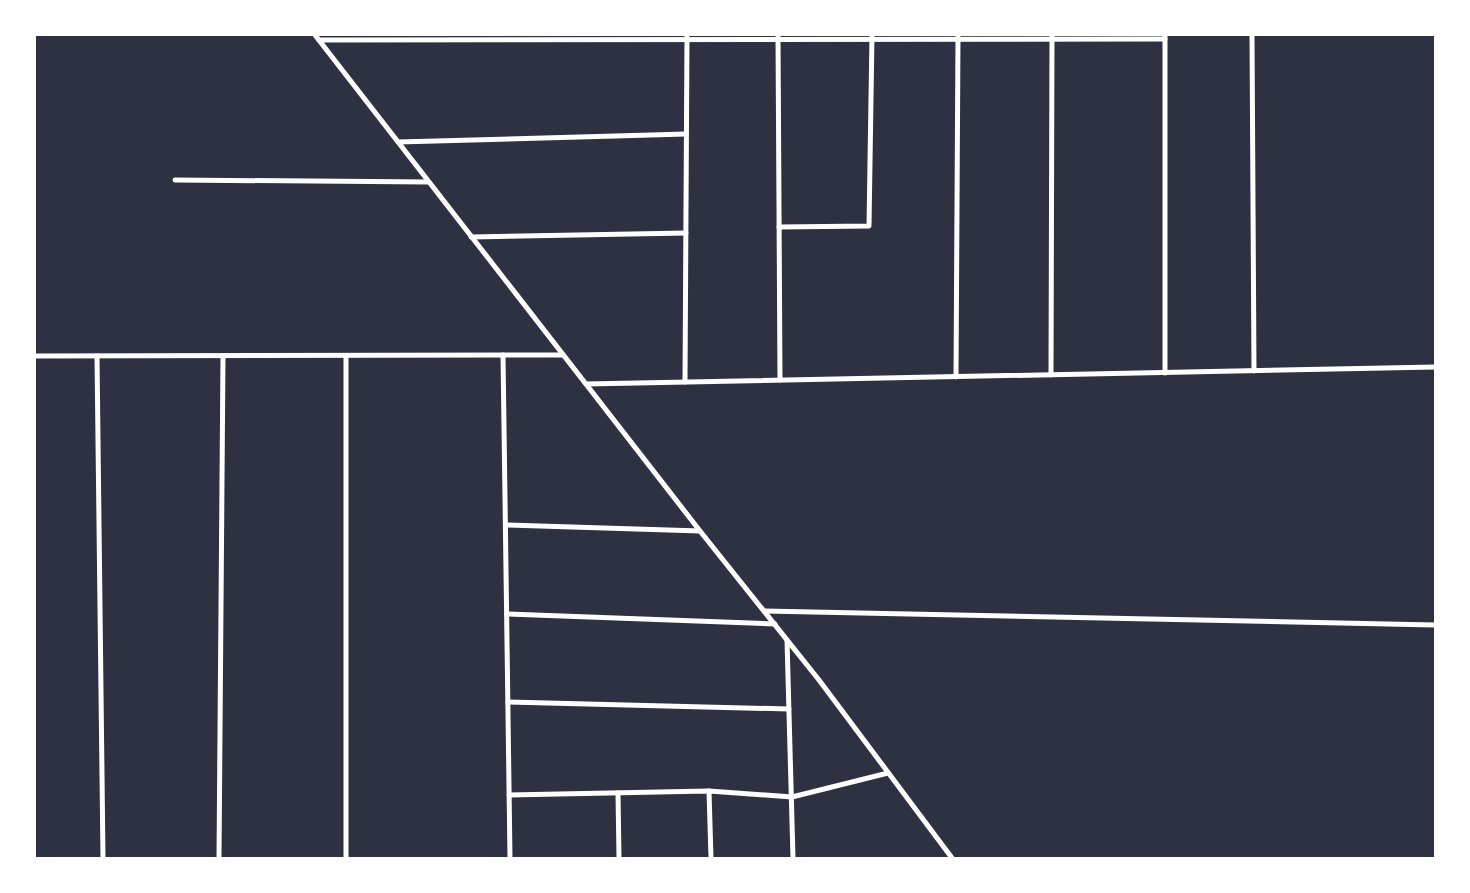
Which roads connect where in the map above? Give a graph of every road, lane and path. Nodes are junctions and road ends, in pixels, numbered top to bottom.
1 (315, 35) edge
2 (1252, 35) edge
3 (420, 37) edge
4 (509, 37) edge
5 (609, 37) edge
6 (687, 37) edge
7 (778, 37) edge
8 (872, 37) edge
9 (958, 37) edge
10 (1052, 37) edge
11 (1165, 37) edge
12 (319, 40) junction
13 (686, 134) junction
14 (398, 142) junction
15 (175, 180) dead end
16 (429, 182) junction
17 (779, 227) junction
18 (686, 233) junction
19 (472, 237) junction
20 (503, 355) junction
21 (563, 355) junction
22 (35, 356) edge
23 (97, 356) junction
24 (223, 356) junction
25 (346, 356) junction
26 (1435, 367) edge
27 (1254, 371) junction
28 (1165, 373) junction
29 (1051, 375) junction
30 (956, 377) junction
31 (780, 380) junction
32 (685, 382) junction
33 (586, 384) junction
34 (506, 525) junction
35 (700, 531) junction
36 (764, 611) junction
37 (507, 614) junction
38 (775, 624) junction
39 (1435, 625) edge
40 (788, 640) junction
41 (508, 702) junction
42 (789, 709) junction
43 (888, 773) junction
44 (709, 791) junction
45 (618, 793) junction
46 (509, 796) junction
47 (792, 797) junction
48 (103, 858) edge
49 (219, 858) edge
50 (346, 858) edge
51 (510, 858) edge
52 (619, 858) edge
53 (711, 858) edge
54 (794, 858) edge
55 (952, 858) edge

1 - 12 street
2 - 27 street
3 - 4 street
3 - 12 street
4 - 5 street
5 - 6 street
6 - 7 street
6 - 13 street
7 - 8 street
7 - 17 street
8 - 9 street
8 - 17 street
9 - 10 street
9 - 30 street
10 - 11 street
10 - 29 street
11 - 28 street
12 - 14 street
13 - 14 street
13 - 18 street
14 - 16 street
15 - 16 street
16 - 19 street
17 - 31 street
18 - 19 street
18 - 32 street
19 - 21 street
20 - 21 street
20 - 25 street
20 - 34 street
21 - 33 street
22 - 23 street
23 - 24 street
23 - 48 street
24 - 25 street
24 - 49 street
25 - 50 street
26 - 27 street
27 - 28 street
28 - 29 street
29 - 30 street
30 - 31 street
31 - 32 street
32 - 33 street
33 - 35 street
34 - 35 street
34 - 37 street
35 - 36 street
36 - 38 street
36 - 39 street
37 - 38 street
37 - 41 street
38 - 40 street
40 - 42 street
40 - 43 street
41 - 42 street
41 - 46 street
42 - 47 street
43 - 47 street
43 - 55 street
44 - 45 street
44 - 47 street
44 - 53 street
45 - 46 street
45 - 52 street
46 - 51 street
47 - 54 street

